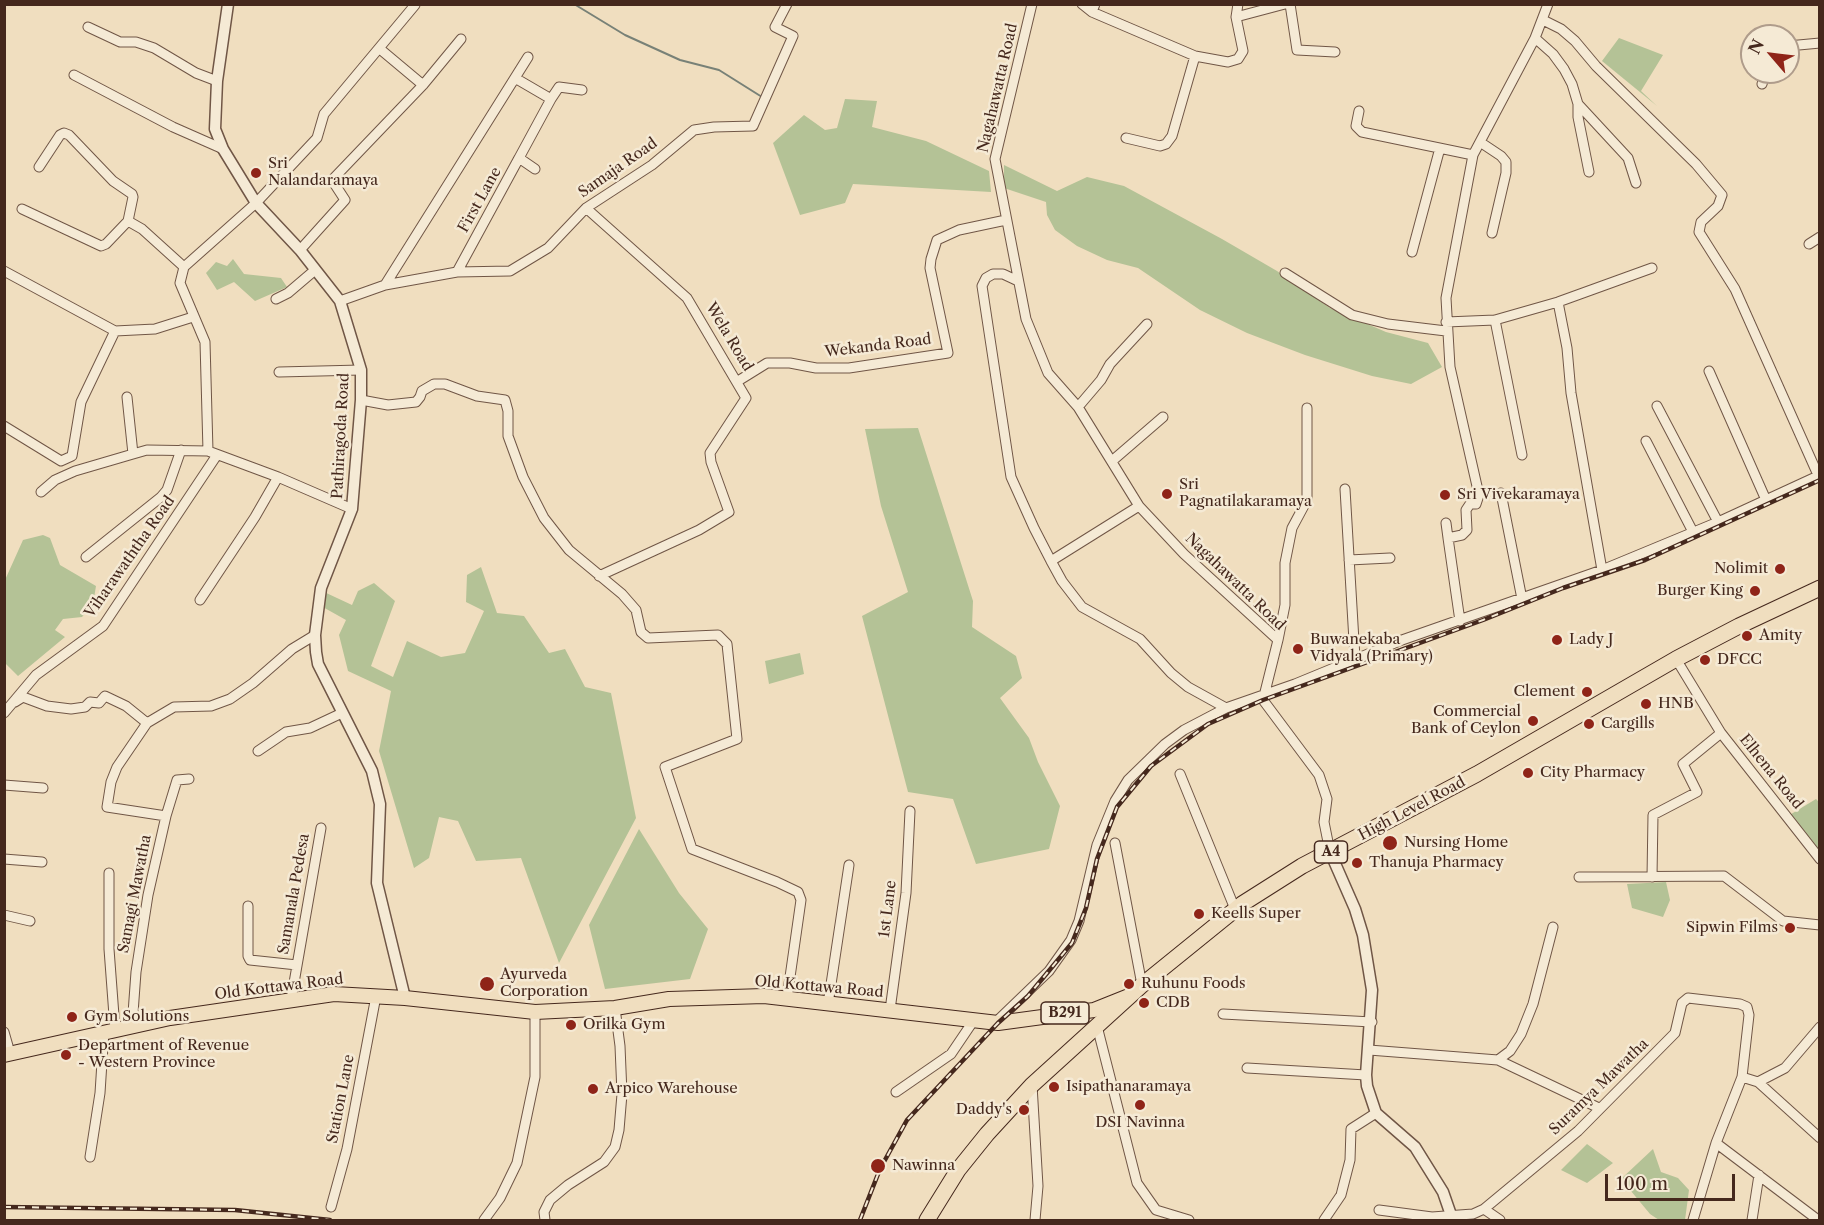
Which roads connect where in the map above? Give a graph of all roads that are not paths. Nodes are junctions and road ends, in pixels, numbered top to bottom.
1 (228, 4) edge
2 (787, 4) edge
3 (1032, 4) edge
4 (1082, 4) edge
5 (1238, 4) edge
6 (1287, 4) edge
7 (1548, 4) edge
8 (416, 5) edge
9 (1094, 8) edge
10 (1236, 17) junction
11 (1544, 20) junction
12 (88, 27) dead end
13 (1535, 38) junction
14 (460, 39) dead end
15 (1820, 43) edge
16 (1800, 45) edge
17 (380, 49) junction
18 (1335, 52) dead end
19 (1195, 56) junction
20 (528, 57) dead end
21 (74, 75) dead end
22 (515, 78) junction
23 (217, 81) junction
24 (423, 85) junction
25 (582, 90) dead end
26 (551, 99) junction
27 (1578, 104) junction
28 (1359, 111) dead end
29 (1126, 138) dead end
30 (1480, 142) junction
31 (1440, 148) junction
32 (223, 149) junction
33 (1473, 155) junction
34 (519, 158) junction
35 (39, 166) dead end
36 (534, 169) dead end
37 (1589, 172) dead end
38 (1636, 183) dead end
39 (256, 203) junction
40 (586, 208) junction
41 (22, 209) dead end
42 (1006, 220) junction
43 (128, 221) junction
44 (1492, 233) dead end
45 (1820, 237) edge
46 (1809, 244) dead end
47 (300, 250) junction
48 (1412, 252) dead end
49 (184, 267) junction
50 (1652, 268) dead end
51 (315, 270) junction
52 (4, 271) edge
53 (457, 272) junction
54 (1285, 273) dead end
55 (1018, 280) junction
56 (385, 285) junction
57 (276, 299) dead end
58 (340, 301) junction
59 (1558, 302) junction
60 (193, 317) junction
61 (1495, 320) junction
62 (1147, 324) dead end
63 (1446, 327) junction
64 (115, 331) junction
65 (361, 370) junction
66 (1709, 371) dead end
67 (279, 372) dead end
68 (738, 381) junction
69 (127, 397) dead end
70 (361, 400) junction
71 (1657, 406) dead end
72 (1078, 407) junction
73 (1307, 408) dead end
74 (1163, 417) dead end
75 (4, 426) edge
76 (1646, 441) dead end
77 (181, 450) junction
78 (212, 453) junction
79 (133, 454) junction
80 (1522, 455) dead end
81 (1112, 461) junction
82 (1819, 475) edge
83 (278, 477) junction
84 (1345, 489) dead end
85 (41, 492) dead end
86 (1501, 493) dead end
87 (1766, 500) junction
88 (1139, 506) junction
89 (352, 509) junction
90 (1718, 522) junction
91 (1446, 523) dead end
92 (1693, 532) junction
93 (1449, 538) junction
94 (86, 557) dead end
95 (1390, 558) dead end
96 (1349, 560) junction
97 (1051, 561) junction
98 (1602, 570) junction
99 (599, 576) junction
100 (1819, 588) edge
101 (1522, 599) junction
102 (200, 600) dead end
103 (1460, 621) junction
104 (315, 635) junction
105 (1278, 640) junction
106 (1355, 658) junction
107 (1676, 660) junction
108 (1264, 696) junction
109 (10, 704) junction
110 (1226, 708) junction
111 (4, 713) edge
112 (342, 713) junction
113 (147, 723) junction
114 (1720, 733) junction
115 (258, 751) dead end
116 (1180, 774) dead end
117 (189, 779) dead end
118 (4, 784) edge
119 (43, 788) dead end
120 (910, 811) dead end
121 (166, 816) junction
122 (321, 828) dead end
123 (1115, 843) dead end
124 (1330, 852) junction
125 (4, 859) edge
126 (1820, 859) edge
127 (42, 862) dead end
128 (849, 865) dead end
129 (109, 873) dead end
130 (1579, 877) dead end
131 (1652, 877) junction
132 (248, 906) dead end
133 (1235, 909) junction
134 (4, 915) edge
135 (30, 921) dead end
136 (1820, 925) edge
137 (1553, 927) dead end
138 (297, 964) junction
139 (1142, 985) junction
140 (1130, 995) junction
141 (376, 996) junction
142 (405, 998) junction
143 (787, 998) junction
144 (291, 1000) junction
145 (828, 1004) junction
146 (615, 1008) junction
147 (890, 1010) junction
148 (535, 1012) junction
149 (1223, 1014) dead end
150 (974, 1020) junction
151 (996, 1022) junction
152 (1372, 1023) junction
153 (1097, 1026) junction
154 (132, 1027) junction
155 (110, 1030) junction
156 (4, 1032) edge
157 (1818, 1032) edge
158 (1369, 1050) junction
159 (7, 1054) edge
160 (1498, 1060) junction
161 (1247, 1068) dead end
162 (1366, 1075) junction
163 (1742, 1077) junction
164 (1758, 1082) junction
165 (1032, 1085) junction
166 (896, 1092) dead end
167 (1599, 1108) junction
168 (1376, 1113) junction
169 (1820, 1138) edge
170 (1716, 1143) junction
171 (90, 1157) dead end
172 (1759, 1175) junction
173 (331, 1208) dead end
174 (1484, 1209) junction
175 (1379, 1210) dead end
176 (1451, 1218) edge
177 (484, 1221) edge
178 (545, 1221) edge
179 (927, 1221) edge
180 (1035, 1221) edge
181 (1189, 1221) edge
182 (1324, 1221) edge
183 (1500, 1221) edge
184 (1693, 1221) edge
185 (1752, 1221) edge
186 (1818, 1221) edge

1 - 23 street, Pathiragoda Road
2 - 40 street, Samaja Road
3 - 42 street, Nagahawatta Road
4 - 9 street
5 - 10 street
6 - 10 street
6 - 18 street
7 - 11 street
8 - 17 street
9 - 19 street
10 - 19 street
11 - 13 street
11 - 82 street
12 - 23 street
13 - 27 street
13 - 30 street
14 - 24 street
15 - 16 street
17 - 24 street
17 - 39 street
19 - 29 street
20 - 22 street
21 - 32 street
22 - 26 street
22 - 56 street
23 - 32 street, Pathiragoda Road
24 - 47 street
25 - 26 street
26 - 34 street
27 - 37 street
27 - 38 street
28 - 31 street
30 - 33 street
30 - 44 street
31 - 33 street
31 - 48 street
32 - 39 street, Pathiragoda Road
33 - 63 street
34 - 36 street, First Lane
34 - 53 street, First Lane
35 - 43 street
39 - 47 street, Pathiragoda Road
39 - 49 street
40 - 53 street, Samaja Road
40 - 68 street, Wela Road
41 - 43 street
42 - 55 street, Nagahawatta Road
42 - 68 street, Wekanda Road
43 - 49 street
45 - 46 street
47 - 51 street, Pathiragoda Road
49 - 60 street
50 - 59 street
51 - 57 street
51 - 58 street, Pathiragoda Road
52 - 64 street
53 - 56 street, Samaja Road
54 - 63 street
55 - 72 street, Nagahawatta Road
55 - 97 street
56 - 58 street, Samaja Road
58 - 65 street, Pathiragoda Road
59 - 61 street
59 - 98 street
60 - 64 street
60 - 78 street
61 - 63 street
61 - 80 street
62 - 72 street
63 - 93 street
64 - 75 street
65 - 67 street
65 - 70 street, Pathiragoda Road
66 - 87 street
68 - 99 street, Wela Road
69 - 79 street
70 - 89 street, Pathiragoda Road
70 - 99 street
71 - 90 street
72 - 81 street, Nagahawatta Road
73 - 105 street
74 - 81 street
76 - 92 street
77 - 78 street
77 - 79 street
77 - 94 street
78 - 83 street
78 - 109 street, Viharawaththa Road
79 - 85 street
81 - 88 street, Nagahawatta Road
82 - 87 street
83 - 89 street
83 - 102 street
84 - 96 street
86 - 101 street
87 - 90 street
88 - 97 street
88 - 105 street, Nagahawatta Road
89 - 104 street, Pathiragoda Road
90 - 92 street
91 - 93 street
92 - 98 street
93 - 103 street
95 - 96 street
96 - 106 street
97 - 110 street
98 - 101 street
99 - 143 street
100 - 107 highway, High Level Road / A4
101 - 103 street
103 - 106 street
104 - 112 street, Pathiragoda Road
104 - 113 street
105 - 108 street, Nagahawatta Road
106 - 108 street
107 - 114 street, Elhena Road
107 - 124 highway, High Level Road / A4
108 - 110 street
108 - 124 street
109 - 111 street, Viharawaththa Road
109 - 113 street
110 - 151 street
112 - 115 street
112 - 142 street, Pathiragoda Road
113 - 121 street
114 - 126 street, Elhena Road
114 - 131 street, Elhena Road
116 - 133 street
117 - 121 street, Samagi Mawatha
118 - 119 street
120 - 147 street, 1st Lane
121 - 154 street, Samagi Mawatha
122 - 138 street, Samanala Pedesa
123 - 139 street
124 - 133 highway, High Level Road / A4
124 - 152 street
125 - 127 street
128 - 145 street
129 - 155 street
130 - 131 street
131 - 136 street
132 - 138 street
133 - 139 highway, High Level Road / A4
134 - 135 street
137 - 160 street
138 - 144 street, Samanala Pedesa
139 - 140 highway, High Level Road / A4
140 - 151 main road, Old Kottawa Road / B291
140 - 153 highway, High Level Road / A4
141 - 142 main road, Old Kottawa Road / B291
141 - 144 main road, Old Kottawa Road / B291
141 - 173 street, Station Lane
142 - 148 main road, Old Kottawa Road / B291
143 - 145 main road, Old Kottawa Road / B291
143 - 146 main road, Old Kottawa Road / B291
144 - 154 main road, Old Kottawa Road / B291
145 - 147 main road, Old Kottawa Road / B291
146 - 148 main road, Old Kottawa Road / B291
146 - 178 street
147 - 150 main road, Old Kottawa Road / B291
148 - 177 street
149 - 152 street
150 - 151 main road, Old Kottawa Road / B291
150 - 166 street
152 - 158 street
153 - 165 highway, High Level Road / A4
153 - 181 street
154 - 155 main road, Old Kottawa Road / B291
155 - 159 main road, Old Kottawa Road / B291
155 - 171 street
156 - 159 street
157 - 164 street
158 - 160 street
158 - 162 street
160 - 167 street
161 - 162 street
162 - 168 street
163 - 164 street
163 - 167 street, Suramya Mawatha
163 - 170 street
164 - 169 street
165 - 179 highway, High Level Road / A4
165 - 180 street
167 - 174 street, Suramya Mawatha
168 - 176 street
168 - 182 street
170 - 172 street
170 - 184 street
172 - 185 street
172 - 186 street
174 - 176 street, Suramya Mawatha
174 - 183 street
175 - 176 street, Suramya Mawatha

